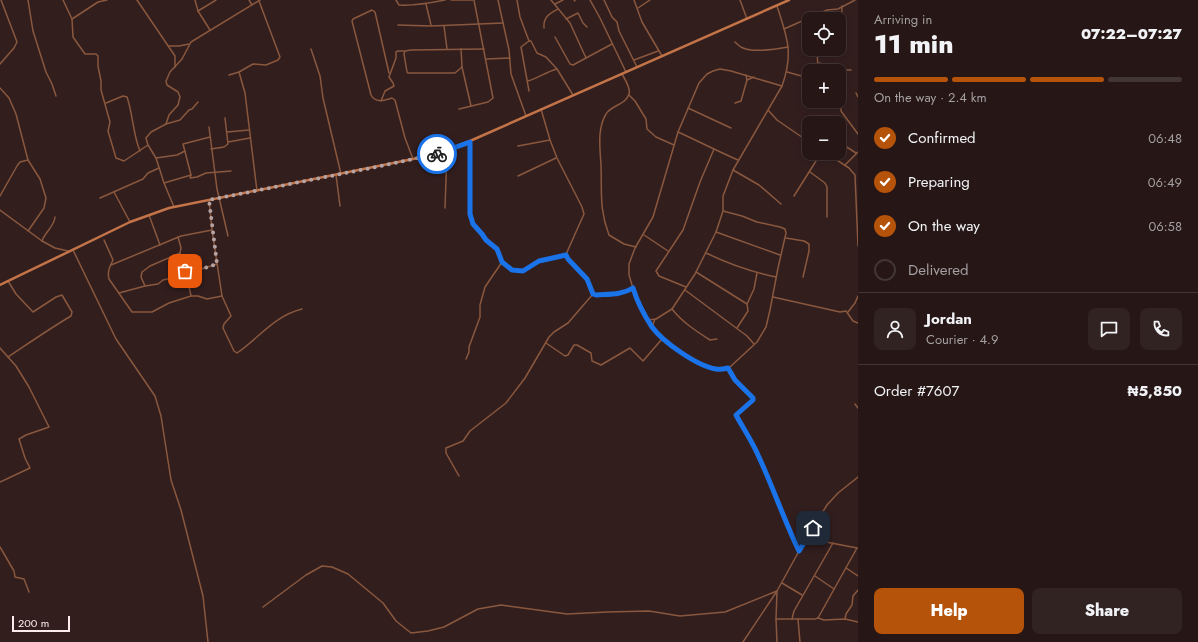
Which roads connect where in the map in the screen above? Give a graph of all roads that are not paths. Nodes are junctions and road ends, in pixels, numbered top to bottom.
1 (1, 0) edge
2 (28, 0) edge
3 (63, 0) edge
4 (107, 0) edge
5 (138, 0) edge
6 (195, 0) edge
7 (216, 0) edge
8 (249, 0) edge
9 (259, 0) edge
10 (396, 0) edge
11 (445, 0) edge
12 (451, 0) edge
13 (474, 0) edge
14 (498, 0) edge
15 (516, 0) edge
16 (551, 0) edge
17 (562, 0) edge
18 (590, 0) edge
19 (604, 0) edge
20 (634, 0) edge
21 (650, 0) edge
22 (740, 0) edge
23 (789, 0) edge
24 (854, 0) edge
25 (426, 4) junction
26 (555, 4) junction
27 (252, 5) junction
28 (777, 6) junction
29 (842, 6) junction
30 (638, 8) junction
31 (558, 9) junction
32 (198, 11) junction
33 (823, 12) edge
34 (842, 12) edge
35 (72, 19) junction
36 (566, 19) junction
37 (747, 19) junction
38 (503, 23) junction
39 (802, 23) edge
40 (479, 24) junction
41 (398, 25) dead end
42 (432, 26) junction
43 (444, 26) junction
44 (587, 27) dead end
45 (544, 28) dead end
46 (784, 29) junction
47 (210, 30) junction
48 (555, 37) dead end
49 (529, 41) junction
50 (735, 42) dead end
51 (190, 44) junction
52 (612, 44) junction
53 (169, 46) junction
54 (789, 47) junction
55 (311, 49) dead end
56 (448, 49) junction
57 (460, 49) junction
58 (484, 49) junction
59 (405, 51) junction
60 (658, 51) junction
61 (662, 56) junction
62 (817, 56) edge
63 (510, 58) junction
64 (586, 58) junction
65 (486, 59) junction
66 (633, 61) junction
67 (0, 64) edge
68 (818, 64) edge
69 (175, 66) junction
70 (462, 67) junction
71 (637, 67) junction
72 (557, 69) junction
73 (846, 69) edge
74 (851, 70) dead end
75 (239, 72) junction
76 (626, 72) junction
77 (787, 72) junction
78 (455, 73) junction
79 (463, 73) junction
80 (389, 74) junction
81 (622, 74) junction
82 (229, 75) dead end
83 (746, 75) junction
84 (802, 76) edge
85 (754, 77) junction
86 (747, 80) junction
87 (527, 82) junction
88 (782, 86) junction
89 (0, 88) edge
90 (529, 92) dead end
91 (856, 93) dead end
92 (573, 95) junction
93 (629, 95) junction
94 (56, 96) dead end
95 (858, 97) edge
96 (381, 101) junction
97 (198, 102) dead end
98 (105, 103) junction
99 (735, 103) dead end
100 (471, 106) junction
101 (688, 108) junction
102 (841, 108) edge
103 (458, 109) dead end
104 (541, 109) junction
105 (768, 110) junction
106 (526, 116) junction
107 (225, 118) dead end
108 (166, 124) junction
109 (209, 127) dead end
110 (731, 128) dead end
111 (249, 130) junction
112 (227, 132) junction
113 (678, 132) junction
114 (858, 134) edge
115 (210, 137) junction
116 (802, 137) edge
117 (250, 138) junction
118 (550, 140) junction
119 (228, 142) junction
120 (470, 142) junction
121 (148, 145) junction
122 (518, 146) dead end
123 (674, 146) junction
124 (846, 146) edge
125 (211, 149) junction
126 (714, 149) junction
127 (185, 150) junction
128 (447, 150) junction
129 (140, 151) junction
130 (857, 152) edge
131 (156, 158) junction
132 (557, 158) junction
133 (413, 159) junction
134 (28, 160) junction
135 (738, 160) junction
136 (817, 160) edge
137 (837, 160) edge
138 (845, 165) junction
139 (159, 168) junction
140 (733, 170) junction
141 (214, 171) junction
142 (231, 171) dead end
143 (810, 172) junction
144 (341, 174) junction
145 (191, 175) junction
146 (336, 175) junction
147 (518, 176) dead end
148 (164, 183) junction
149 (257, 191) junction
150 (113, 192) junction
151 (857, 194) edge
152 (0, 196) edge
153 (794, 196) dead end
154 (100, 198) dead end
155 (220, 198) junction
156 (209, 200) junction
157 (781, 204) dead end
158 (340, 206) dead end
159 (174, 207) junction
160 (445, 208) dead end
161 (0, 210) edge
162 (723, 211) junction
163 (149, 215) junction
164 (56, 217) dead end
165 (827, 217) dead end
166 (130, 222) junction
167 (212, 230) junction
168 (28, 231) junction
169 (716, 232) junction
170 (644, 235) junction
171 (228, 236) dead end
172 (178, 237) junction
173 (786, 238) junction
174 (104, 240) dead end
175 (42, 241) junction
176 (160, 245) junction
177 (858, 246) edge
178 (636, 247) junction
179 (72, 249) junction
180 (68, 251) junction
181 (668, 251) junction
182 (180, 253) junction
183 (706, 253) junction
184 (566, 255) junction
185 (780, 255) junction
186 (502, 262) junction
187 (217, 264) junction
188 (111, 265) junction
189 (185, 271) junction
190 (696, 272) junction
191 (757, 273) junction
192 (776, 277) junction
193 (803, 277) dead end
194 (8, 281) junction
195 (0, 285) edge
196 (145, 286) junction
197 (687, 287) junction
198 (633, 288) junction
199 (685, 290) junction
200 (119, 293) junction
201 (593, 294) junction
202 (191, 296) junction
203 (222, 296) junction
204 (858, 296) edge
205 (774, 297) junction
206 (747, 304) junction
207 (672, 308) junction
208 (302, 309) dead end
209 (848, 312) junction
210 (656, 319) junction
211 (648, 320) junction
212 (858, 323) edge
213 (652, 327) junction
214 (737, 328) junction
215 (662, 338) junction
216 (717, 339) dead end
217 (546, 343) junction
218 (754, 344) junction
219 (0, 348) edge
220 (8, 357) junction
221 (466, 358) dead end
222 (728, 368) junction
223 (855, 404) dead end
224 (858, 408) edge
225 (459, 476) dead end
226 (858, 477) edge
227 (0, 482) edge
228 (804, 542) junction
229 (834, 543) junction
230 (0, 547) edge
231 (858, 548) edge
232 (799, 551) junction
233 (846, 568) junction
234 (814, 576) junction
235 (858, 576) edge
236 (782, 583) junction
237 (834, 589) junction
238 (858, 590) edge
239 (29, 592) dead end
240 (777, 592) junction
241 (803, 596) junction
242 (263, 607) dead end
243 (818, 618) junction
244 (776, 619) junction
245 (792, 619) junction
246 (798, 619) junction
247 (846, 619) junction
248 (858, 622) edge
249 (208, 642) edge
250 (743, 642) edge
251 (777, 642) edge
252 (800, 642) edge

1 - 67 street
2 - 94 street
3 - 35 street
4 - 35 street
5 - 53 street
6 - 32 street
7 - 32 street
8 - 27 street
9 - 27 street
9 - 75 street
10 - 25 street
11 - 25 street
12 - 13 street
13 - 40 street
14 - 38 street
15 - 49 street
16 - 26 street
17 - 26 street
18 - 52 street
19 - 66 street
20 - 30 street
21 - 30 street
22 - 37 street
23 - 28 main road
24 - 29 street
25 - 42 street
26 - 31 street
27 - 47 street
28 - 37 main road
28 - 46 street
29 - 33 street
29 - 34 street
30 - 60 street
31 - 36 street
31 - 45 street
32 - 47 street
35 - 98 street
36 - 44 street
36 - 64 street
37 - 61 main road
38 - 40 street
38 - 63 street
39 - 46 street
40 - 43 street
40 - 58 street
41 - 42 street
42 - 43 street
43 - 56 street
46 - 54 street
47 - 51 street
48 - 64 street
49 - 72 street
49 - 87 street
50 - 54 street
51 - 53 street
51 - 69 street
52 - 64 street
52 - 76 street
53 - 69 street
54 - 77 street
55 - 144 street
56 - 57 street
56 - 59 street
57 - 58 street
57 - 70 street
58 - 65 street
59 - 78 street
59 - 80 street
60 - 61 street
60 - 66 street
61 - 71 main road
62 - 68 street
63 - 65 street
63 - 106 street
65 - 100 street
66 - 71 street
69 - 108 street
70 - 78 street
70 - 79 street
71 - 76 main road
72 - 87 street
72 - 92 street
73 - 74 street
75 - 82 street
75 - 111 street
76 - 81 main road
77 - 84 street
77 - 88 street
78 - 79 street
79 - 100 street
80 - 96 street
80 - 96 street
81 - 92 main road
81 - 93 street
83 - 85 street
83 - 86 street
83 - 101 street
85 - 86 street
85 - 88 street
86 - 99 street
87 - 90 street
88 - 105 street
89 - 134 street
91 - 95 street
92 - 104 main road
93 - 123 street
93 - 178 street
96 - 133 street
97 - 108 street
98 - 129 street
98 - 129 street
100 - 103 street
101 - 110 street
101 - 113 street
102 - 114 street
104 - 106 main road
104 - 118 street
105 - 116 street
105 - 135 street
106 - 120 main road
107 - 112 street
108 - 121 street
109 - 115 street
111 - 112 street
111 - 117 street
112 - 119 street
113 - 123 street
113 - 126 street
115 - 125 street
115 - 127 street
117 - 119 street
117 - 149 street
118 - 122 street
118 - 132 street
119 - 125 street
120 - 128 main road
120 - 186 street
121 - 129 street
121 - 131 street
123 - 170 street
124 - 130 street
125 - 141 street
126 - 135 street
126 - 181 street
127 - 131 street
127 - 145 street
128 - 133 main road
128 - 160 street
130 - 138 street
131 - 139 street
132 - 147 street
132 - 184 street
133 - 144 main road
134 - 152 street
134 - 168 street
135 - 140 street
136 - 143 street
137 - 138 street
138 - 151 street
139 - 148 street
139 - 150 street
140 - 157 street
140 - 162 street
141 - 142 street
141 - 145 street
141 - 155 street
143 - 153 street
143 - 165 street
144 - 146 main road
145 - 148 street
146 - 149 main road
146 - 158 street
148 - 159 street
149 - 155 main road
150 - 154 street
150 - 166 street
151 - 177 street
155 - 156 main road
155 - 171 street
156 - 159 main road
156 - 167 street
159 - 163 main road
161 - 168 street
162 - 169 street
162 - 173 street
163 - 166 main road
163 - 176 street
164 - 175 street
166 - 179 main road
167 - 172 street
167 - 187 street
168 - 175 street
169 - 183 street
169 - 185 street
170 - 178 street
170 - 181 street
172 - 176 street
172 - 182 street
173 - 185 street
173 - 193 street
174 - 188 street
175 - 180 street
176 - 188 street
178 - 198 street
179 - 180 main road
179 - 249 street
180 - 194 main road
181 - 197 street
182 - 189 street
182 - 196 street
183 - 190 street
183 - 191 street
184 - 186 street
184 - 201 street
185 - 192 street
186 - 221 street
187 - 189 street
187 - 203 street
188 - 200 street
189 - 196 street
189 - 202 street
190 - 197 street
190 - 206 street
191 - 192 street
191 - 206 street
192 - 205 street
194 - 195 main road
194 - 220 street
196 - 200 street
197 - 199 street
198 - 201 street
198 - 211 street
199 - 207 street
199 - 214 street
200 - 202 street
201 - 217 street
202 - 203 street
203 - 208 street
204 - 209 street
205 - 209 street
205 - 218 street
206 - 214 street
207 - 210 street
207 - 216 street
209 - 212 street
210 - 211 street
210 - 213 street
211 - 213 street
213 - 215 street
214 - 218 street
215 - 217 street
215 - 222 street
217 - 225 street
218 - 222 street
219 - 220 street
220 - 227 street
222 - 232 street
223 - 224 street
226 - 228 street
228 - 229 street
228 - 232 street
229 - 231 street
229 - 234 street
230 - 239 street
231 - 233 street
232 - 236 street
233 - 235 street
233 - 237 street
234 - 237 street
234 - 241 street
236 - 240 street
236 - 241 street
237 - 243 street
238 - 247 street
240 - 242 street
240 - 244 street
240 - 250 street
241 - 245 street
243 - 246 street
243 - 247 street
244 - 245 street
244 - 251 street
245 - 246 street
246 - 252 street
247 - 248 street

